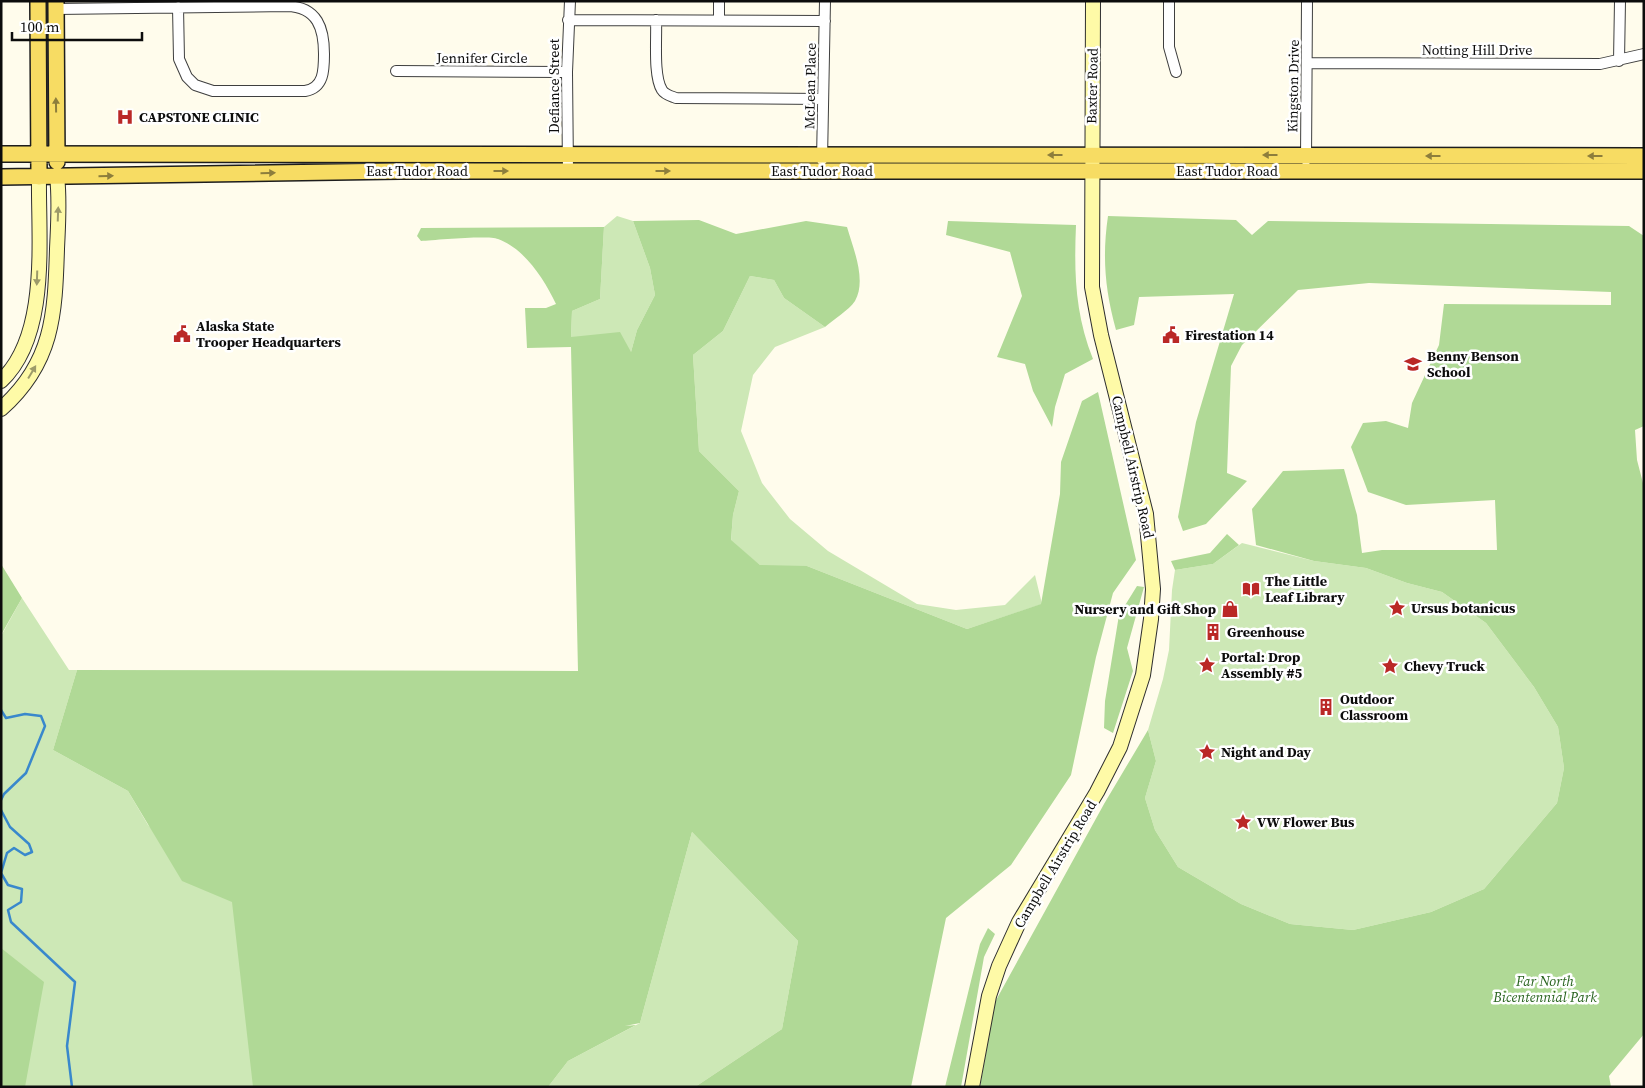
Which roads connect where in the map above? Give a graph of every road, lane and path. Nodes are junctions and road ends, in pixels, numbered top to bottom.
1 (38, 1) edge
2 (570, 1) edge
3 (719, 1) edge
4 (825, 1) edge
5 (1093, 1) edge
6 (1169, 1) edge
7 (1308, 1) edge
8 (1620, 1) edge
9 (56, 5) edge
10 (178, 7) junction
11 (719, 19) junction
12 (568, 20) junction
13 (656, 20) junction
14 (825, 21) junction
15 (1644, 54) edge
16 (1619, 61) junction
17 (1308, 63) junction
18 (396, 71) dead end
19 (567, 72) junction
20 (1176, 72) dead end
21 (823, 99) junction
22 (1, 154) edge
23 (39, 154) junction
24 (57, 154) junction
25 (568, 155) junction
26 (822, 155) junction
27 (1091, 155) junction
28 (1644, 156) edge
29 (1306, 163) junction
30 (568, 171) junction
31 (822, 171) junction
32 (1091, 171) junction
33 (1644, 171) edge
34 (57, 176) junction
35 (1, 177) edge
36 (39, 177) junction
37 (1, 382) edge
38 (1, 409) edge
39 (972, 1087) edge

1 - 23 main road
2 - 12 street, Defiance Street
3 - 11 street
4 - 14 street, McLean Place
5 - 27 street, Baxter Road
6 - 20 street
7 - 17 street, Kingston Drive
8 - 16 street
9 - 10 street
24 -> 9 main road
10 - 10 street
11 - 13 street
11 - 14 street
12 - 13 street
12 - 19 street, Defiance Street
13 - 21 street
14 - 21 street, McLean Place
15 - 16 street, Notting Hill Drive
16 - 17 street, Notting Hill Drive
17 - 29 street, Kingston Drive
18 - 19 street, Jennifer Circle
19 - 25 street, Defiance Street
21 - 26 street, McLean Place
22 - 23 main road, East Tudor Road
23 - 24 main road, East Tudor Road
23 - 36 main road
24 - 25 main road, East Tudor Road
24 - 34 main road
25 - 26 main road, East Tudor Road
25 - 30 street, Defiance Street
27 -> 26 main road, East Tudor Road
26 - 31 street, McLean Place
29 -> 27 main road, East Tudor Road
27 - 32 street, Baxter Road
28 -> 29 main road, East Tudor Road
29 - 32 main road, East Tudor Road
29 - 33 main road, East Tudor Road
30 -> 31 main road, East Tudor Road
34 -> 30 main road, East Tudor Road
31 - 32 main road, East Tudor Road
32 - 39 street, Campbell Airstrip Road
34 - 36 main road, East Tudor Road
38 -> 34 street
35 - 36 main road, East Tudor Road
36 -> 37 street

